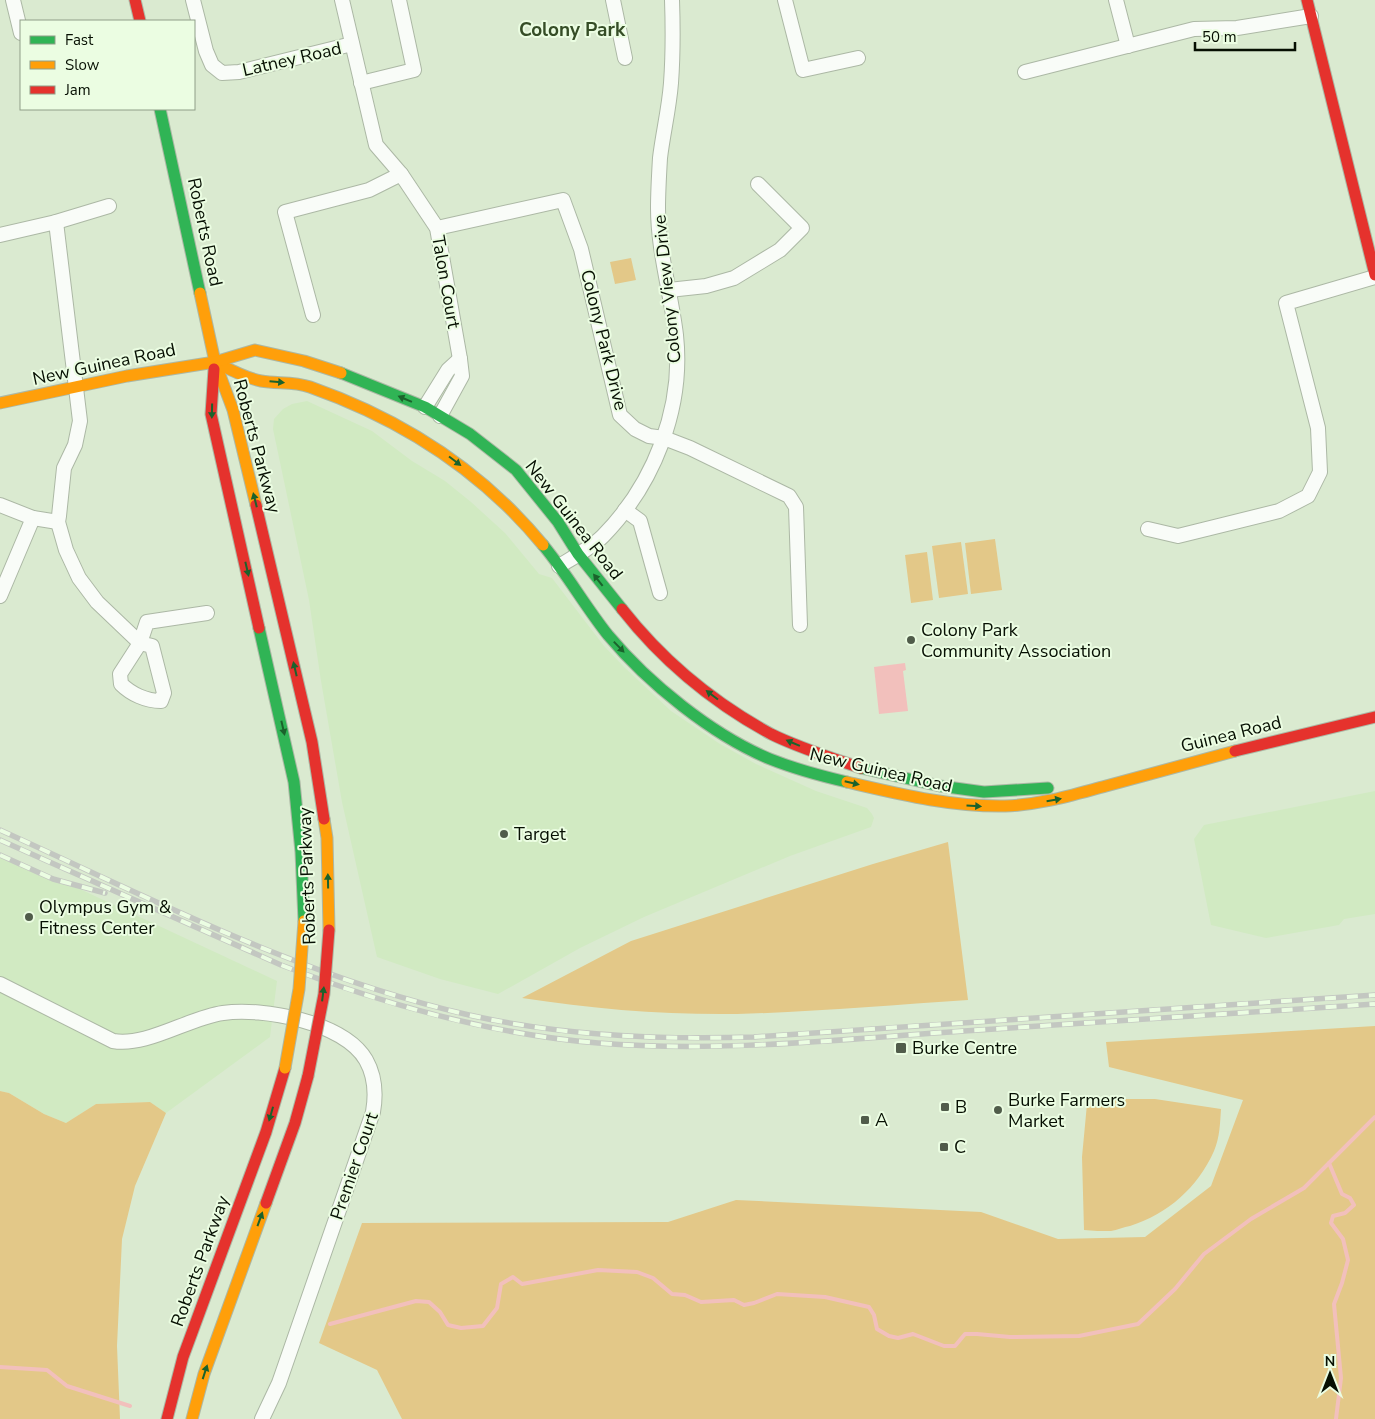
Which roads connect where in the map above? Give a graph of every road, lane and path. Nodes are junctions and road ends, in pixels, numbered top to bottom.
1 (13, 0) edge
2 (135, 0) edge
3 (193, 0) edge
4 (342, 0) edge
5 (399, 0) edge
6 (614, 0) edge
7 (672, 0) edge
8 (785, 0) edge
9 (1116, 0) edge
10 (1307, 0) edge
11 (1311, 16) junction
12 (140, 20) edge
13 (20, 29) edge
14 (352, 44) junction
15 (1128, 46) junction
16 (625, 58) dead end
17 (858, 58) dead end
18 (1025, 72) dead end
19 (361, 83) junction
20 (160, 110) edge
21 (401, 174) junction
22 (758, 184) dead end
23 (109, 206) dead end
24 (56, 222) junction
25 (437, 228) junction
26 (0, 235) edge
27 (1375, 276) edge
28 (669, 290) junction
29 (313, 315) dead end
30 (460, 359) junction
31 (214, 362) junction
32 (75, 387) junction
33 (0, 403) edge
34 (425, 407) junction
35 (440, 416) junction
36 (664, 438) junction
37 (0, 505) edge
38 (626, 510) junction
39 (33, 518) junction
40 (58, 522) junction
41 (1148, 529) dead end
42 (578, 554) junction
43 (559, 566) junction
44 (660, 593) dead end
45 (0, 596) edge
46 (207, 613) dead end
47 (800, 625) dead end
48 (1375, 717) edge
49 (1097, 788) junction
50 (0, 984) edge
51 (167, 1419) edge
52 (192, 1419) edge
53 (262, 1419) edge

1 - 13 street
2 - 12 main road
3 - 14 street, Latney Road
4 - 14 street, Latney Road
5 - 19 street
6 - 16 street
7 - 28 street, Colony View Drive
8 - 17 street
9 - 15 street
10 - 11 main road
11 - 15 street
11 - 27 main road
14 - 19 street, Latney Road
15 - 18 street
19 - 21 street, Latney Road
20 - 31 main road, Roberts Road
21 - 25 street, Talon Court
21 - 29 street
22 - 28 street
23 - 24 street
24 - 26 street
24 - 32 street
25 - 30 street, Talon Court
25 - 36 street, Colony Park Drive
27 - 41 street
28 - 36 street, Colony View Drive
30 - 34 street
30 - 35 street, Talon Court
31 - 32 main road, New Guinea Road
34 -> 31 main road, New Guinea Road
31 -> 43 main road, New Guinea Road
31 -> 51 main road, Roberts Parkway, bridge
52 -> 31 main road, Roberts Parkway, bridge
32 - 33 main road, New Guinea Road
32 - 40 street
34 - 35 main road, New Guinea Road
35 - 42 main road, New Guinea Road
36 - 38 street, Colony View Drive
36 - 47 street, Colony Park Drive
37 - 39 street
38 - 42 street, Colony View Drive
38 - 44 street
39 - 40 street
39 - 45 street
40 - 46 street
42 - 43 street, Colony View Drive
49 -> 42 main road, New Guinea Road
43 -> 49 main road, New Guinea Road
48 - 49 main road, Guinea Road
50 - 53 street, Premier Court

